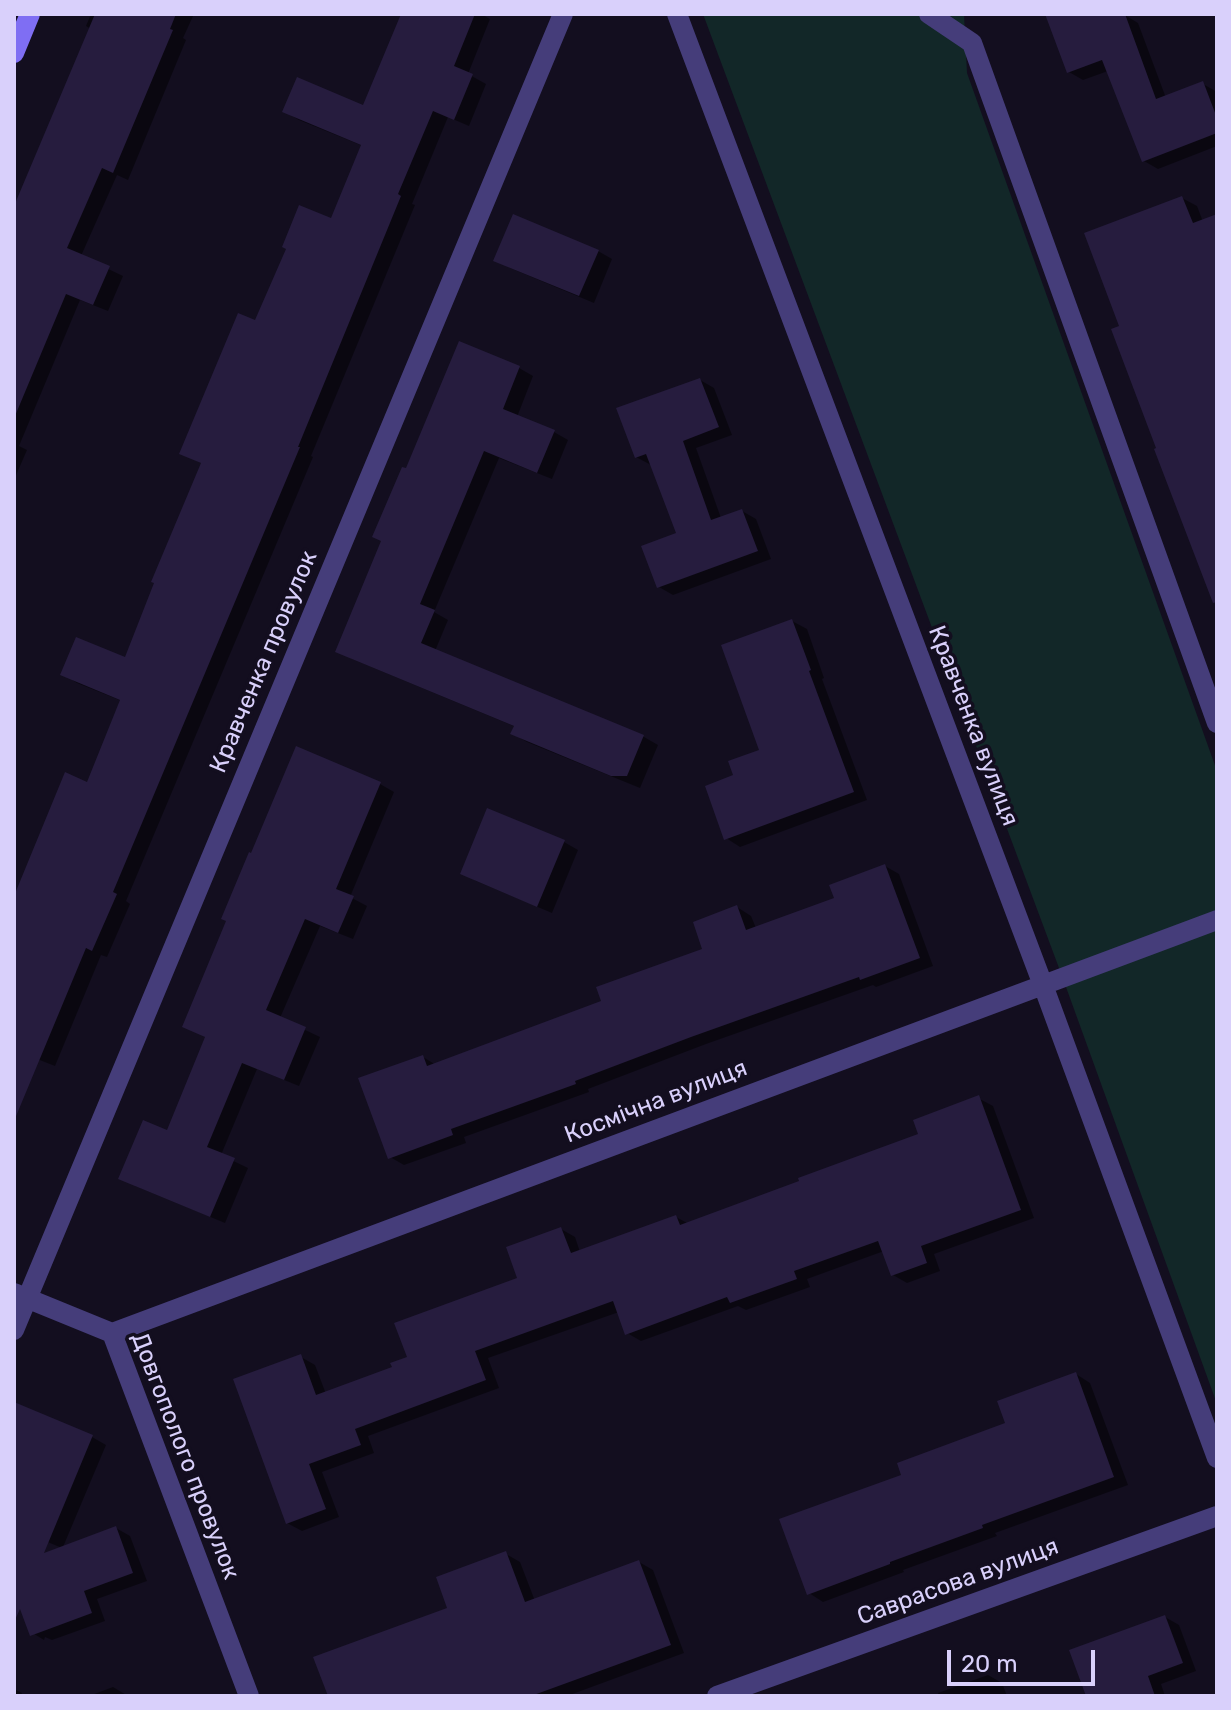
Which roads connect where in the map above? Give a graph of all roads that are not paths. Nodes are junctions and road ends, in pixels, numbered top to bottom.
1 (30, 14) edge
2 (563, 14) edge
3 (677, 14) edge
4 (929, 14) edge
5 (14, 53) edge
6 (1217, 723) edge
7 (1217, 920) edge
8 (1043, 985) junction
9 (21, 1296) edge
10 (14, 1330) edge
11 (112, 1333) junction
12 (1217, 1458) edge
13 (1217, 1516) edge
14 (749, 1691) edge
15 (249, 1696) edge
16 (717, 1696) edge

1 - 5 street
2 - 9 street, Кравченка провулок
3 - 8 street, Кравченка вулиця
4 - 6 street
7 - 8 street, Космічна вулиця
8 - 11 street, Космічна вулиця
8 - 12 street, Кравченка вулиця
9 - 10 street, Кравченка провулок
9 - 11 street, Довгополого провулок
11 - 15 street, Довгополого провулок
13 - 14 street, Саврасова вулиця
14 - 16 street, Саврасова вулиця

